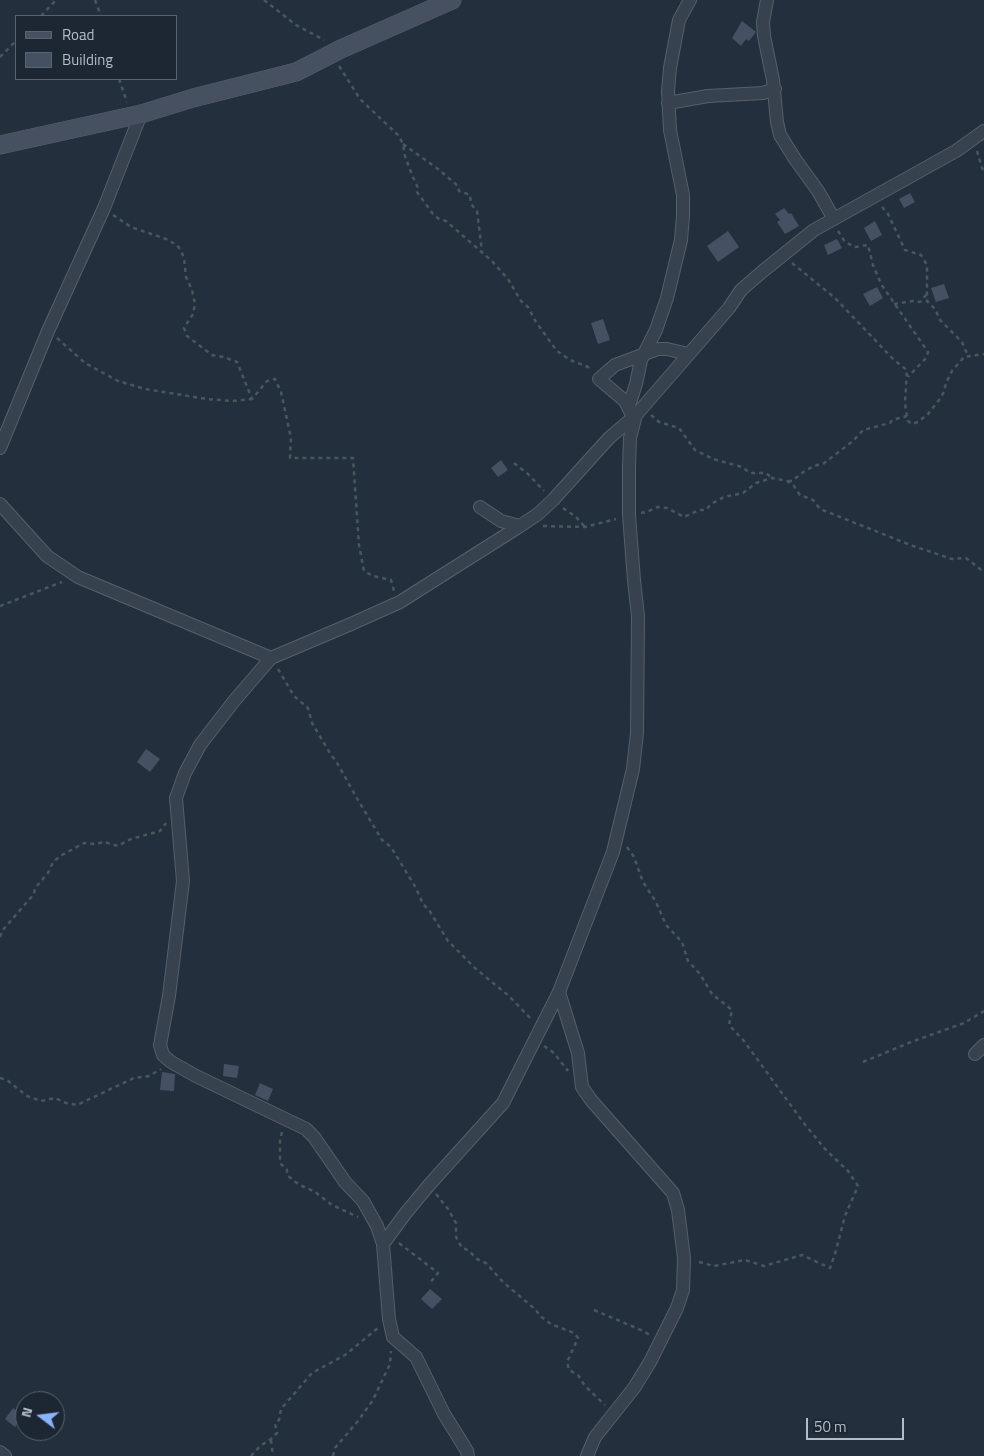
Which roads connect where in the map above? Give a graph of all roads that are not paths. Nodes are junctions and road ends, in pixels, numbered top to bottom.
1 (452, 0) edge
2 (690, 0) edge
3 (767, 0) edge
4 (431, 4) edge
5 (774, 89) junction
6 (668, 103) junction
7 (141, 114) junction
8 (984, 131) edge
9 (0, 146) edge
10 (831, 220) junction
11 (644, 354) junction
12 (688, 354) junction
13 (635, 411) junction
14 (0, 448) edge
15 (0, 504) edge
16 (480, 507) dead end
17 (520, 526) junction
18 (271, 658) junction
19 (558, 992) junction
20 (386, 1240) junction
21 (0, 1452) edge
22 (5, 1456) edge
23 (468, 1456) edge
24 (587, 1456) edge

1 - 4 street
2 - 6 street
3 - 5 street
4 - 7 street
5 - 6 street
5 - 10 street
6 - 11 street
7 - 9 street
7 - 14 street
8 - 10 street
10 - 12 street
11 - 12 street
11 - 13 street
11 - 13 street
12 - 13 street
13 - 17 street
13 - 19 street
15 - 18 street
16 - 17 street
17 - 18 street
18 - 20 street
19 - 20 street
19 - 24 street
20 - 23 street
21 - 22 street

